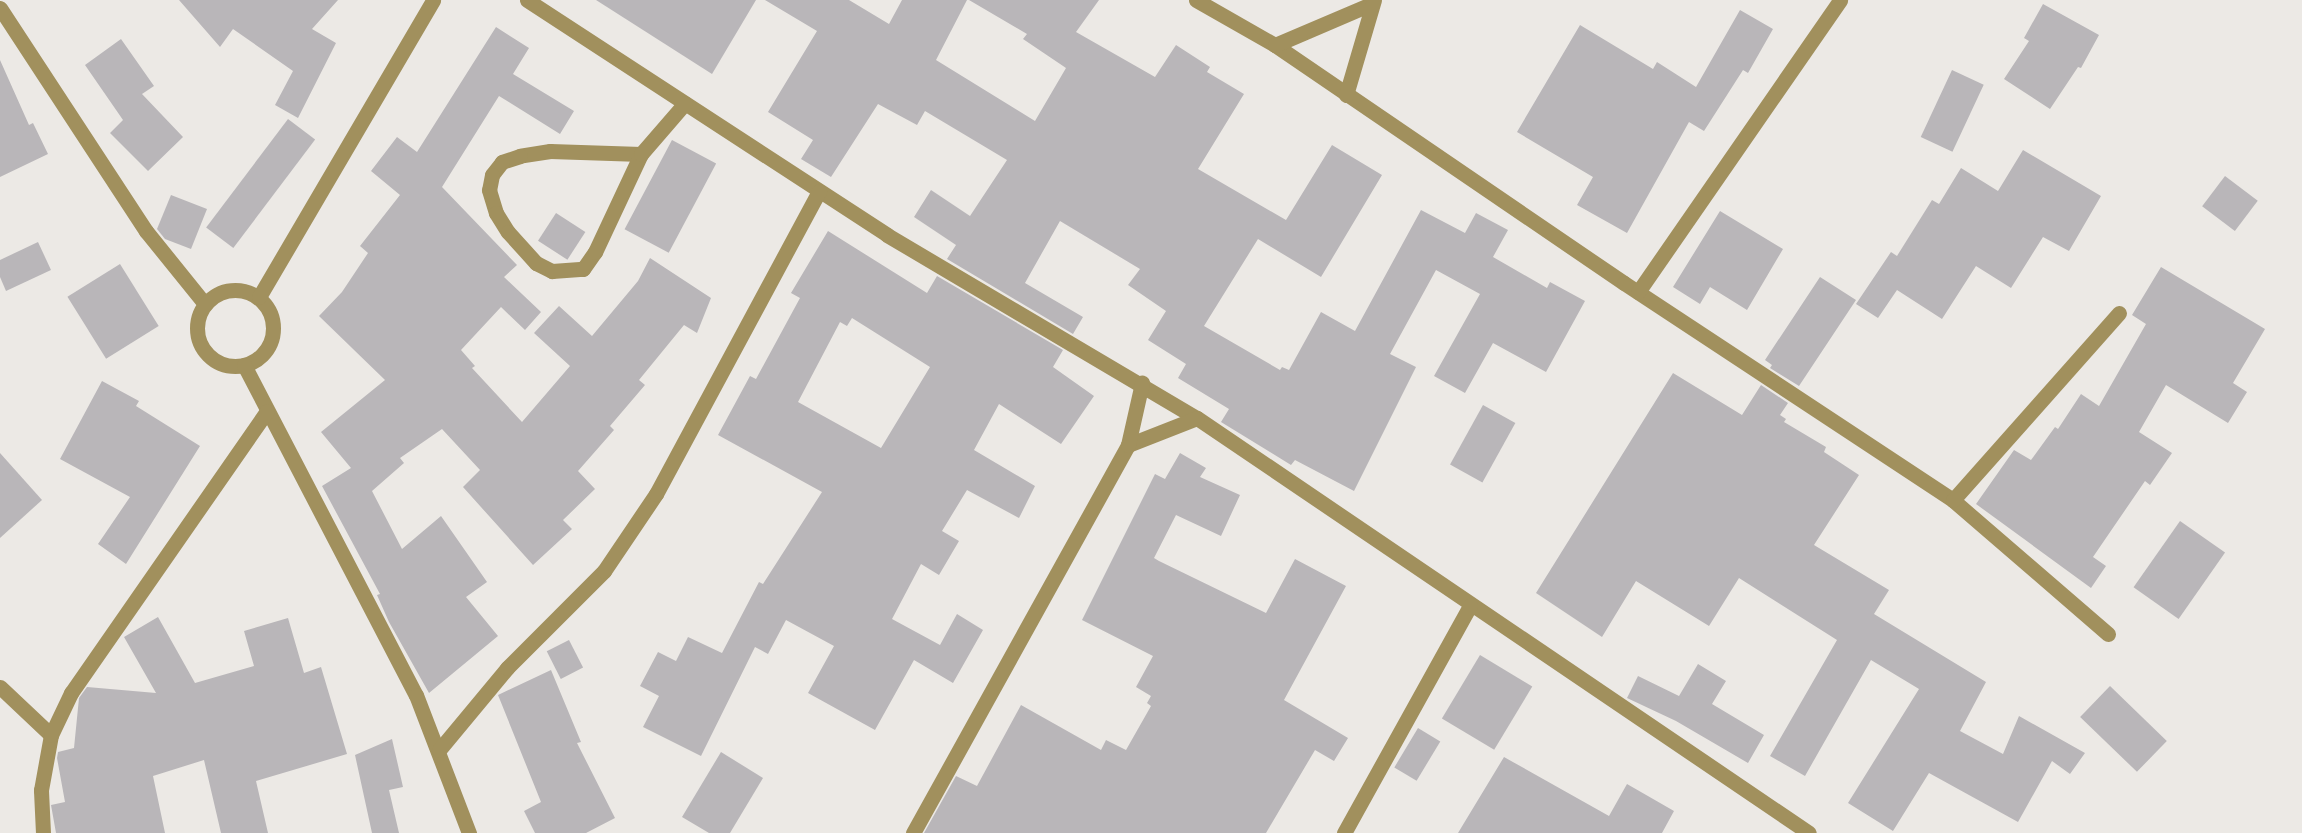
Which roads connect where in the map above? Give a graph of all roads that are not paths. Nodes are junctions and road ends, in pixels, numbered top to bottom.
1 (433, 0) edge
2 (527, 0) edge
3 (1196, 0) edge
4 (1840, 0) edge
5 (1373, 2) edge
6 (0, 8) edge
7 (1275, 45) junction
8 (1346, 95) junction
9 (685, 103) junction
10 (641, 154) junction
11 (819, 191) junction
12 (1638, 292) junction
13 (259, 297) junction
14 (205, 304) junction
15 (2119, 314) dead end
16 (244, 365) junction
17 (1142, 383) junction
18 (267, 411) junction
19 (1197, 418) junction
20 (1128, 445) junction
21 (1953, 500) junction
22 (1470, 606) junction
23 (2108, 634) dead end
24 (0, 687) edge
25 (51, 735) junction
26 (439, 750) junction
27 (43, 833) edge
28 (469, 833) edge
29 (913, 833) edge
30 (1344, 833) edge
31 (1809, 833) edge

1 - 13 street
2 - 9 street
3 - 7 street
4 - 12 street
5 - 7 street
5 - 8 street
6 - 14 street
7 - 8 street
8 - 12 street
9 - 10 street
9 - 11 street
10 - 10 street
11 - 17 street
11 - 26 street
12 - 21 street
13 - 14 street
13 - 16 street
14 - 16 street
15 - 21 street
16 - 18 street
17 - 19 street
17 - 20 street
18 - 25 street
18 - 26 street
19 - 20 street
19 - 22 street
20 - 29 street
21 - 23 street
22 - 30 street
22 - 31 street
24 - 25 street
25 - 27 street
26 - 28 street

